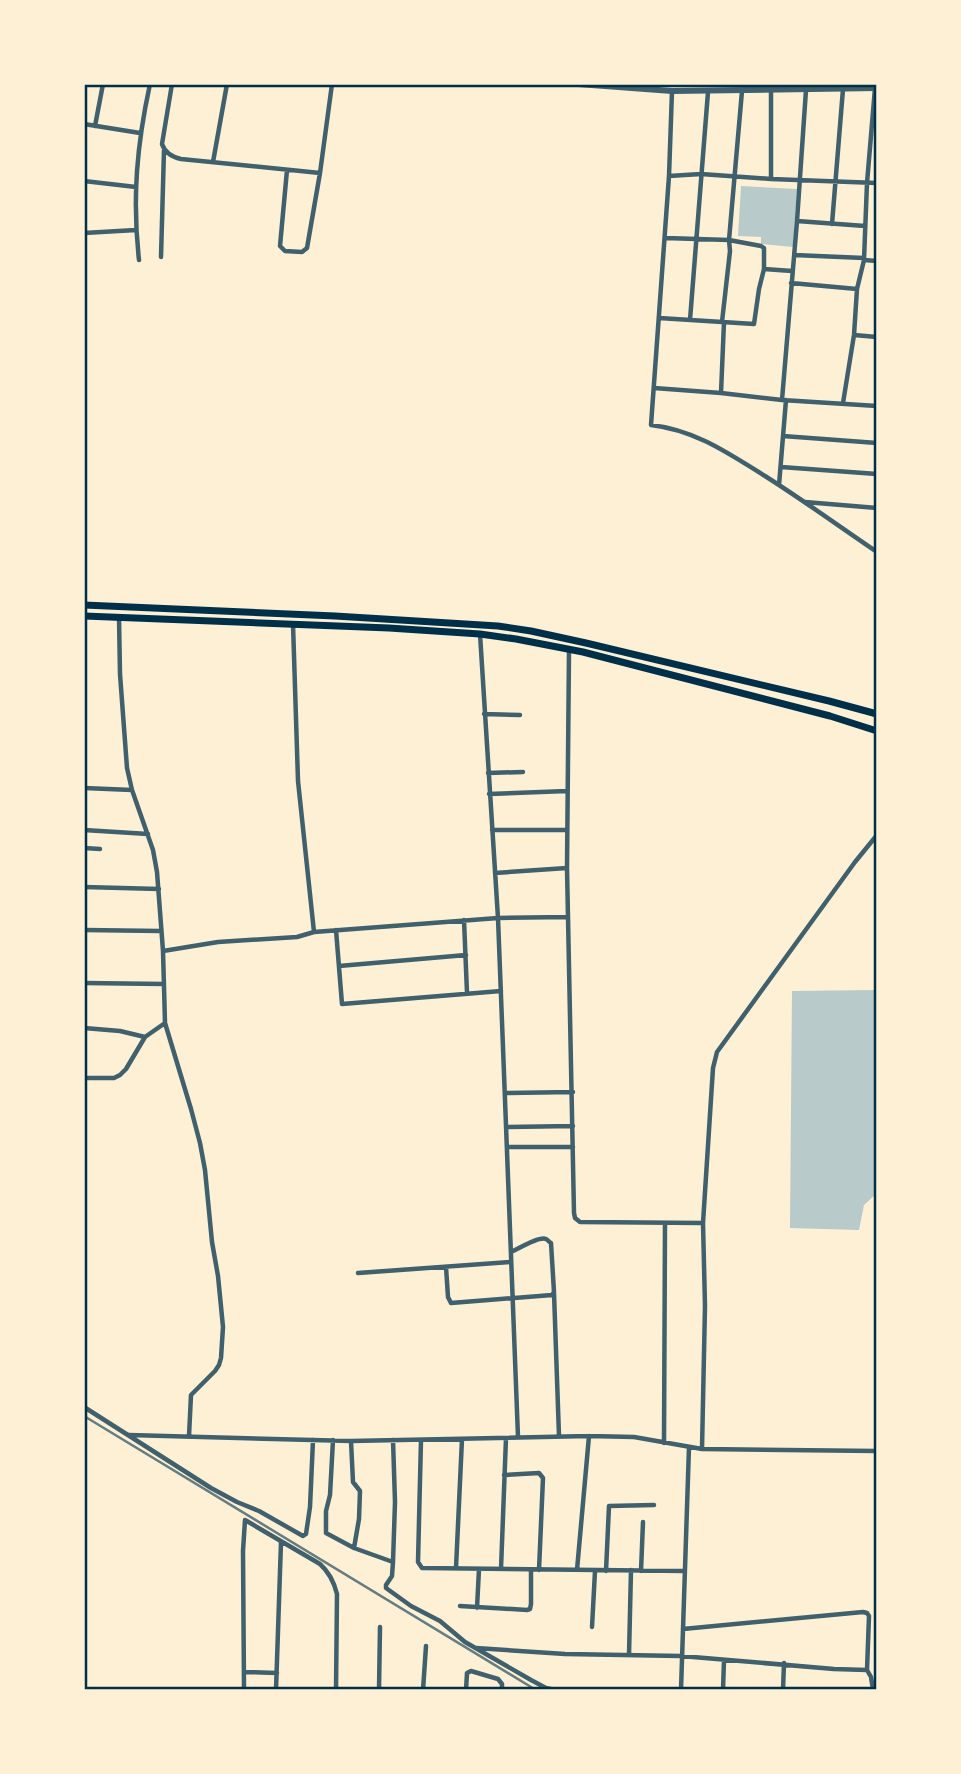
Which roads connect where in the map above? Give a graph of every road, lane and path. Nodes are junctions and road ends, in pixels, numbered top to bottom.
1 (103, 84) edge
2 (150, 84) edge
3 (172, 84) edge
4 (227, 84) edge
5 (332, 84) edge
6 (578, 84) edge
7 (673, 88) edge
8 (876, 88) edge
9 (747, 89) edge
10 (843, 89) junction
11 (771, 90) junction
12 (806, 90) junction
13 (708, 92) junction
14 (84, 124) edge
15 (95, 126) junction
16 (140, 134) junction
17 (164, 150) junction
18 (213, 162) junction
19 (286, 170) junction
20 (320, 173) junction
21 (701, 174) junction
22 (669, 176) junction
23 (735, 177) junction
24 (771, 179) junction
25 (799, 180) junction
26 (836, 180) junction
27 (84, 181) edge
28 (867, 183) junction
29 (877, 183) edge
30 (136, 187) junction
31 (797, 221) junction
32 (832, 224) junction
33 (865, 226) junction
34 (136, 230) junction
35 (84, 233) edge
36 (665, 239) junction
37 (696, 239) junction
38 (729, 240) junction
39 (794, 255) junction
40 (161, 257) dead end
41 (864, 259) junction
42 (139, 260) dead end
43 (877, 261) edge
44 (764, 269) junction
45 (792, 271) junction
46 (791, 284) junction
47 (857, 289) junction
48 (659, 318) junction
49 (690, 320) junction
50 (723, 322) junction
51 (854, 335) junction
52 (877, 337) edge
53 (654, 388) junction
54 (721, 393) junction
55 (784, 400) junction
56 (843, 404) junction
57 (877, 406) edge
58 (783, 436) junction
59 (877, 443) edge
60 (781, 467) junction
61 (877, 474) edge
62 (779, 485) junction
63 (804, 502) junction
64 (877, 508) edge
65 (877, 552) edge
66 (84, 605) edge
67 (84, 616) edge
68 (119, 617) junction
69 (293, 624) junction
70 (480, 634) junction
71 (569, 649) junction
72 (484, 714) junction
73 (877, 714) edge
74 (520, 715) dead end
75 (877, 731) edge
76 (523, 772) dead end
77 (488, 773) junction
78 (84, 788) edge
79 (132, 790) junction
80 (567, 790) junction
81 (489, 794) junction
82 (84, 830) edge
83 (492, 830) junction
84 (568, 830) junction
85 (148, 834) junction
86 (877, 835) edge
87 (84, 848) edge
88 (100, 849) dead end
89 (567, 868) junction
90 (495, 873) junction
91 (84, 887) edge
92 (159, 889) junction
93 (568, 917) junction
94 (498, 918) junction
95 (464, 920) junction
96 (84, 930) edge
97 (336, 930) junction
98 (161, 932) junction
99 (314, 932) junction
100 (163, 951) junction
101 (466, 956) junction
102 (339, 966) junction
103 (84, 984) edge
104 (164, 984) junction
105 (501, 991) junction
106 (467, 993) junction
107 (165, 1023) junction
108 (84, 1028) edge
109 (145, 1037) junction
110 (84, 1078) edge
111 (573, 1092) junction
112 (505, 1093) junction
113 (573, 1126) junction
114 (507, 1128) junction
115 (508, 1147) junction
116 (573, 1147) junction
117 (665, 1223) junction
118 (703, 1223) junction
119 (511, 1252) junction
120 (511, 1262) junction
121 (446, 1267) junction
122 (358, 1273) dead end
123 (554, 1292) junction
124 (513, 1298) junction
125 (84, 1407) edge
126 (129, 1435) junction
127 (189, 1436) junction
128 (559, 1436) junction
129 (589, 1436) junction
130 (506, 1437) junction
131 (518, 1437) junction
132 (462, 1438) junction
133 (313, 1440) junction
134 (333, 1440) junction
135 (393, 1440) junction
136 (421, 1440) junction
137 (351, 1441) junction
138 (664, 1443) junction
139 (689, 1447) junction
140 (702, 1449) junction
141 (877, 1451) edge
142 (504, 1475) junction
143 (654, 1505) dead end
144 (643, 1522) dead end
145 (281, 1542) junction
146 (354, 1548) junction
147 (393, 1562) junction
148 (456, 1568) junction
149 (479, 1569) junction
150 (500, 1569) junction
151 (531, 1570) junction
152 (539, 1570) junction
153 (577, 1570) junction
154 (631, 1570) junction
155 (595, 1571) junction
156 (606, 1571) junction
157 (641, 1571) junction
158 (685, 1571) junction
159 (460, 1606) dead end
160 (477, 1608) junction
161 (380, 1627) dead end
162 (592, 1627) dead end
163 (683, 1629) junction
164 (426, 1646) dead end
165 (476, 1648) junction
166 (629, 1655) junction
167 (681, 1656) junction
168 (724, 1660) junction
169 (784, 1663) junction
170 (867, 1670) junction
171 (245, 1672) junction
172 (277, 1673) junction
173 (244, 1690) edge
174 (276, 1690) edge
175 (336, 1690) edge
176 (379, 1690) edge
177 (423, 1690) edge
178 (466, 1690) edge
179 (502, 1690) edge
180 (555, 1690) edge
181 (681, 1690) edge
182 (723, 1690) edge
183 (783, 1690) edge
184 (873, 1690) edge

1 - 15 street
2 - 16 street
3 - 17 street
4 - 18 street
5 - 20 street
6 - 7 street
7 - 13 street
7 - 22 street
8 - 10 street
8 - 28 street
9 - 11 street
9 - 13 street
9 - 23 street
10 - 12 street
10 - 26 street
11 - 12 street
11 - 24 street
12 - 25 street
13 - 21 street
14 - 15 street
15 - 16 street
16 - 30 street
17 - 18 street
17 - 40 street
18 - 19 street
19 - 20 street
19 - 20 street
21 - 22 street
21 - 23 street
21 - 37 street
22 - 36 street
23 - 24 street
23 - 38 street
24 - 25 street
25 - 26 street
25 - 31 street
26 - 28 street
26 - 32 street
27 - 30 street
28 - 29 street
28 - 33 street
30 - 34 street
31 - 32 street
31 - 39 street
32 - 33 street
33 - 41 street
34 - 35 street
34 - 42 street
36 - 37 street
36 - 48 street
37 - 38 street
37 - 49 street
38 - 44 street
38 - 50 street
39 - 41 street
39 - 45 street
41 - 43 street
41 - 47 street
44 - 45 street
44 - 50 street
45 - 46 street
46 - 47 street
46 - 55 street
47 - 51 street
48 - 49 street
48 - 53 street
49 - 50 street
50 - 54 street
51 - 52 street
51 - 56 street
53 - 54 street
53 - 62 street
54 - 55 street
55 - 56 street
55 - 58 street
56 - 57 street
58 - 59 street
58 - 60 street
60 - 61 street
60 - 62 street
62 - 63 street
63 - 64 street
63 - 65 street
66 - 73 main road
67 - 68 main road
68 - 69 main road
68 - 79 street
69 - 70 main road
69 - 99 street
70 - 71 main road
70 - 72 street
71 - 75 main road
71 - 80 street
72 - 74 street
72 - 77 street
76 - 77 street
77 - 81 street
78 - 79 street
79 - 85 street
80 - 81 street
80 - 84 street
81 - 83 street
82 - 85 street
83 - 84 street
83 - 90 street
84 - 89 street
85 - 92 street
86 - 118 street
87 - 88 street
89 - 90 street
89 - 93 street
90 - 94 street
91 - 92 street
92 - 98 street
93 - 94 street
93 - 111 street
94 - 95 street
94 - 105 street
95 - 97 street
95 - 101 street
96 - 98 street
97 - 99 street
97 - 102 street
98 - 100 street
99 - 100 street
100 - 104 street
101 - 102 street
101 - 106 street
102 - 106 street
103 - 104 street
104 - 107 street
105 - 106 street
105 - 112 street
107 - 109 street
107 - 127 street
108 - 109 street
109 - 110 street
111 - 112 street
111 - 113 street
112 - 114 street
113 - 114 street
113 - 116 street
114 - 115 street
115 - 116 street
115 - 119 street
116 - 117 street
117 - 118 street
117 - 138 street
118 - 140 street
119 - 120 street
119 - 123 street
120 - 121 street
120 - 124 street
121 - 122 street
121 - 124 street
123 - 124 street
123 - 128 street
124 - 131 street
125 - 126 street
126 - 127 street
126 - 133 street
127 - 133 street
128 - 129 street
128 - 131 street
129 - 138 street
129 - 153 street
130 - 131 street
130 - 132 street
130 - 142 street
132 - 136 street
132 - 148 street
133 - 134 street
134 - 137 street
134 - 146 street
135 - 136 street
135 - 137 street
135 - 147 street
136 - 148 street
137 - 146 street
138 - 139 street
139 - 140 street
139 - 158 street
140 - 141 street
142 - 150 street
142 - 152 street
143 - 156 street
144 - 157 street
145 - 171 street
145 - 172 street
145 - 175 street
146 - 147 street
147 - 165 street
148 - 149 street
149 - 150 street
149 - 160 street
150 - 151 street
151 - 152 street
151 - 160 street
152 - 153 street
153 - 155 street
154 - 156 street
154 - 157 street
154 - 166 street
155 - 156 street
155 - 162 street
157 - 158 street
158 - 163 street
159 - 160 street
161 - 176 street
163 - 167 street
163 - 170 street
164 - 177 street
165 - 166 street
165 - 180 street
166 - 167 street
167 - 168 street
167 - 181 street
168 - 169 street
168 - 182 street
169 - 170 street
169 - 183 street
170 - 184 street
171 - 172 street
171 - 173 street
172 - 174 street
178 - 179 street

